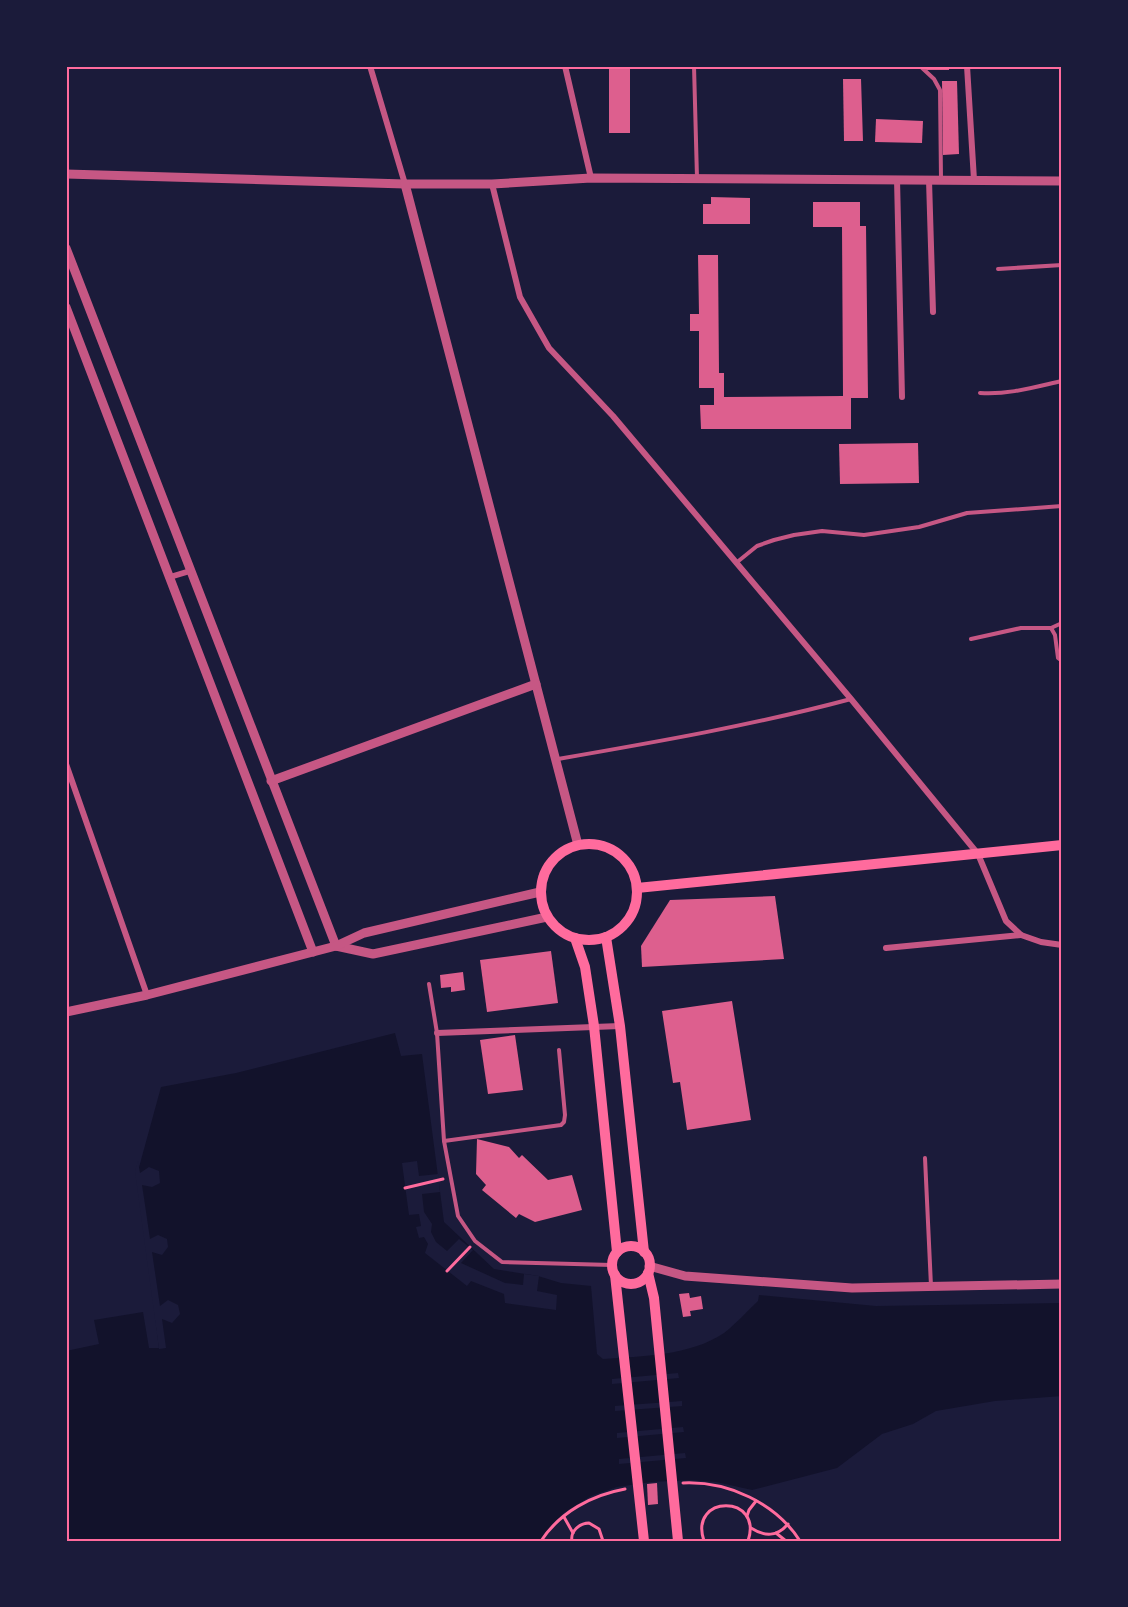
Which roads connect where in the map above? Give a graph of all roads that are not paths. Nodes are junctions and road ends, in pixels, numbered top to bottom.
1 (370, 66) edge
2 (565, 66) edge
3 (694, 66) edge
4 (920, 66) edge
5 (967, 66) edge
6 (66, 174) edge
7 (591, 178) junction
8 (697, 178) junction
9 (897, 179) junction
10 (929, 180) junction
11 (941, 180) junction
12 (974, 180) junction
13 (1062, 181) edge
14 (405, 184) junction
15 (492, 184) junction
16 (66, 248) edge
17 (1062, 265) edge
18 (998, 269) dead end
19 (66, 307) edge
20 (933, 312) dead end
21 (1062, 381) edge
22 (980, 393) dead end
23 (902, 397) dead end
24 (1062, 506) edge
25 (735, 563) junction
26 (190, 571) junction
27 (170, 577) junction
28 (1062, 623) edge
29 (1051, 628) junction
30 (971, 639) dead end
31 (1062, 660) edge
32 (536, 684) junction
33 (851, 699) junction
34 (556, 759) junction
35 (66, 764) edge
36 (271, 781) junction
37 (578, 845) junction
38 (1062, 845) edge
39 (978, 854) junction
40 (637, 888) junction
41 (540, 892) junction
42 (548, 917) junction
43 (1021, 935) junction
44 (606, 937) junction
45 (575, 938) junction
46 (1062, 945) edge
47 (336, 946) junction
48 (886, 948) dead end
49 (313, 952) junction
50 (429, 984) dead end
51 (147, 995) junction
52 (66, 1012) edge
53 (594, 1026) junction
54 (620, 1026) junction
55 (437, 1033) junction
56 (559, 1050) dead end
57 (444, 1141) junction
58 (925, 1158) dead end
59 (617, 1252) junction
60 (644, 1252) junction
61 (648, 1269) junction
62 (614, 1270) junction
63 (1062, 1284) edge
64 (931, 1286) junction
65 (644, 1541) edge
66 (678, 1541) edge

1 - 14 street
2 - 7 street
3 - 8 lane
4 - 11 lane
5 - 12 street
6 - 14 street
7 - 8 street
7 - 15 street
8 - 9 street
9 - 10 street
9 - 23 street
10 - 11 street
10 - 20 street
11 - 12 street
12 - 13 street
14 - 15 street
14 - 32 street
15 - 25 street
16 - 26 street
17 - 18 lane
19 - 27 street
21 - 22 lane
24 - 25 lane
25 - 33 street
26 - 27 street
26 - 36 street
27 - 49 street
28 - 29 lane
29 - 30 lane
29 - 31 lane
32 - 34 street
32 - 36 street
33 - 34 lane
33 - 39 street
34 - 37 street
35 - 51 street
36 - 47 street
37 - 40 main road
37 - 41 main road
38 - 39 main road
39 - 40 main road
39 - 43 street
40 - 44 main road
41 - 42 main road
41 - 47 street
42 - 45 main road
42 - 47 street
43 - 46 street
43 - 48 street
44 - 45 main road
44 - 54 main road
45 - 53 main road
47 - 49 street
49 - 51 street
50 - 55 lane
51 - 52 street
53 - 54 street
53 - 55 street
53 - 59 main road
54 - 60 main road
55 - 57 lane
56 - 57 lane
57 - 62 lane
58 - 64 lane
59 - 60 main road
59 - 62 main road
60 - 61 main road
61 - 62 main road
61 - 64 street
61 - 66 main road
62 - 65 main road
63 - 64 street

